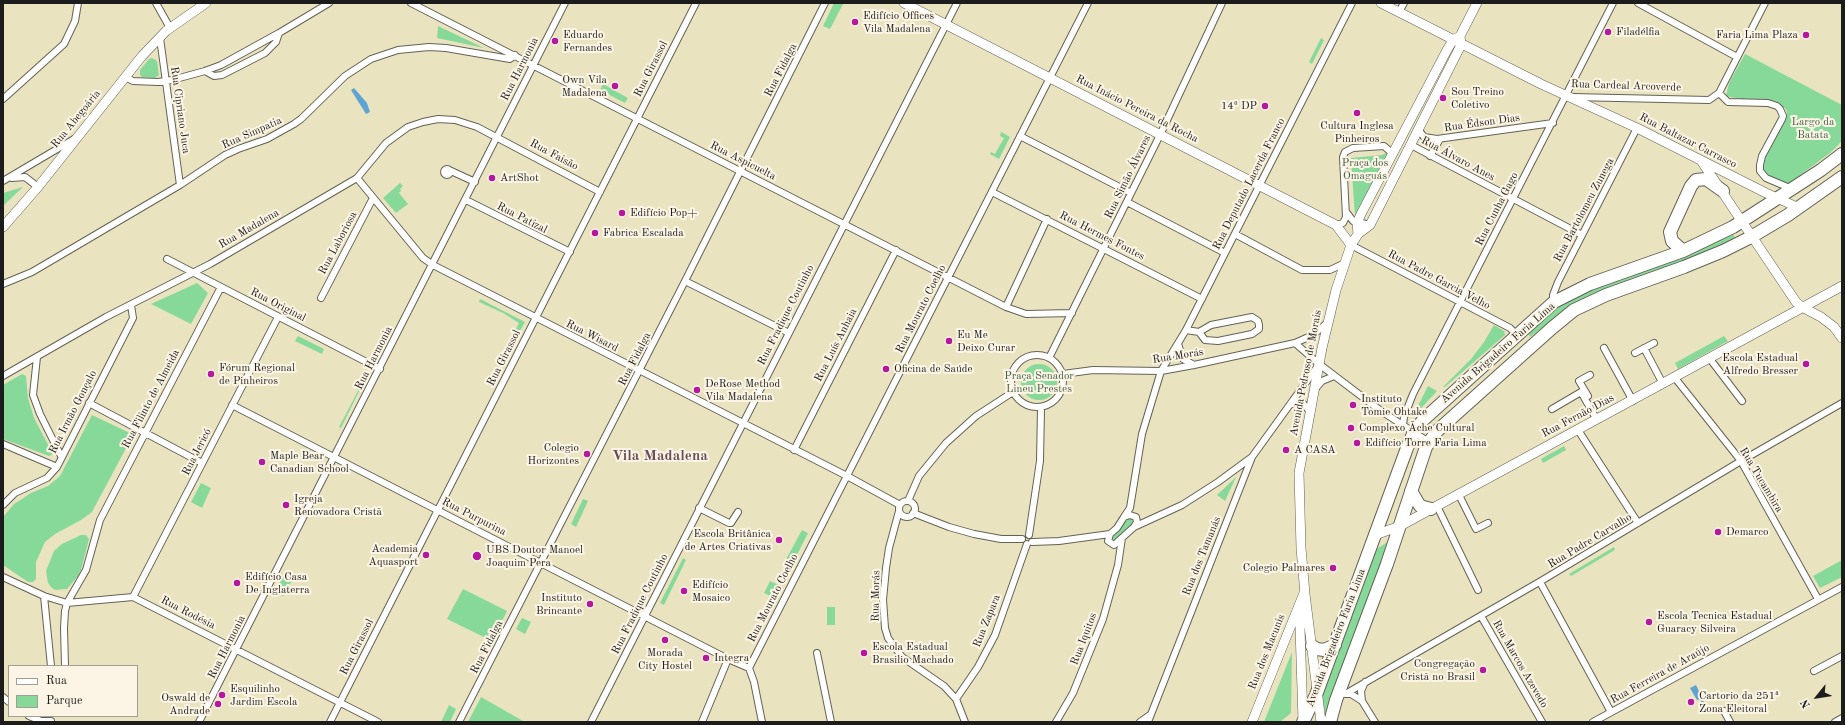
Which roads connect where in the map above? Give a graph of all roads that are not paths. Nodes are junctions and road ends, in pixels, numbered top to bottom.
1 (78, 3) edge
2 (156, 3) edge
3 (329, 3) edge
4 (412, 3) edge
5 (565, 3) edge
6 (696, 3) edge
7 (825, 3) edge
8 (904, 3) edge
9 (957, 3) edge
10 (1088, 3) edge
11 (1222, 3) edge
12 (1352, 3) edge
13 (1380, 3) edge
14 (1404, 3) edge
15 (1477, 3) edge
16 (1613, 3) edge
17 (1638, 3) edge
18 (1765, 3) edge
19 (204, 4) edge
20 (424, 6) edge
21 (1399, 12) junction
22 (946, 24) junction
23 (170, 28) junction
24 (279, 33) junction
25 (160, 38) junction
26 (1458, 40) junction
27 (515, 56) junction
28 (1737, 57) junction
29 (534, 65) junction
30 (205, 71) junction
31 (125, 77) junction
32 (1050, 78) junction
33 (165, 81) junction
34 (1719, 93) junction
35 (1567, 97) junction
36 (3, 99) edge
37 (637, 119) junction
38 (1553, 123) junction
39 (1637, 128) junction
40 (1418, 129) junction
41 (1160, 135) junction
42 (1020, 136) junction
43 (498, 137) junction
44 (1440, 139) junction
45 (1411, 145) junction
46 (59, 153) junction
47 (1393, 154) junction
48 (1842, 154) edge
49 (1430, 156) junction
50 (1701, 161) junction
51 (449, 170) dead end
52 (741, 172) junction
53 (1842, 177) edge
54 (356, 178) junction
55 (5, 180) edge
56 (475, 182) junction
57 (180, 185) junction
58 (1260, 185) junction
59 (38, 187) junction
60 (1792, 189) junction
61 (1723, 191) junction
62 (600, 192) junction
63 (992, 192) junction
64 (1131, 193) junction
65 (373, 198) junction
66 (1778, 198) junction
67 (1513, 199) junction
68 (466, 200) junction
69 (1126, 202) junction
70 (1799, 208) junction
71 (1347, 213) junction
72 (1047, 219) junction
73 (1742, 222) junction
74 (1357, 223) junction
75 (844, 224) junction
76 (1336, 225) junction
77 (1370, 225) junction
78 (3, 227) edge
79 (1235, 234) junction
80 (1358, 234) junction
81 (1582, 235) junction
82 (1751, 237) junction
83 (1351, 245) junction
84 (1104, 248) junction
85 (896, 250) junction
86 (1683, 250) junction
87 (570, 252) junction
88 (1225, 253) junction
89 (167, 259) dead end
90 (1345, 263) junction
91 (433, 265) junction
92 (193, 273) junction
93 (948, 277) junction
94 (686, 281) junction
95 (3, 284) edge
96 (1842, 286) edge
97 (221, 287) junction
98 (321, 298) dead end
99 (1202, 299) junction
100 (1554, 302) junction
101 (1460, 303) junction
102 (131, 305) junction
103 (1006, 307) junction
104 (1802, 307) junction
105 (1072, 313) junction
106 (278, 316) junction
107 (536, 318) junction
108 (1328, 323) junction
109 (1186, 330) junction
110 (1199, 332) junction
111 (788, 333) junction
112 (1517, 335) junction
113 (1842, 338) edge
114 (1295, 343) junction
115 (1654, 343) dead end
116 (1178, 344) junction
117 (1604, 348) dead end
118 (1644, 348) junction
119 (1635, 353) dead end
120 (37, 357) junction
121 (1049, 358) junction
122 (1710, 359) junction
123 (1319, 364) junction
124 (1194, 365) junction
125 (380, 369) junction
126 (640, 371) junction
127 (1161, 372) junction
128 (1063, 374) junction
129 (1590, 375) dead end
130 (3, 376) edge
131 (1334, 376) junction
132 (1675, 378) junction
133 (1663, 384) junction
134 (1314, 390) junction
135 (1013, 392) junction
136 (1742, 400) dead end
137 (1633, 401) junction
138 (89, 403) junction
139 (1842, 403) edge
140 (232, 405) junction
141 (1290, 405) junction
142 (1040, 408) junction
143 (1552, 409) dead end
144 (1310, 412) junction
145 (1456, 413) junction
146 (1598, 419) junction
147 (742, 423) junction
148 (1403, 425) junction
149 (1578, 430) junction
150 (1414, 432) junction
151 (145, 433) junction
152 (1429, 442) junction
153 (3, 444) edge
154 (794, 450) junction
155 (61, 456) junction
156 (1252, 457) junction
157 (335, 458) junction
158 (1741, 461) junction
159 (202, 463) junction
160 (56, 467) junction
161 (847, 476) junction
162 (1411, 491) junction
163 (1459, 495) junction
164 (908, 501) junction
165 (3, 505) edge
166 (699, 508) junction
167 (899, 508) junction
168 (1130, 508) junction
169 (1434, 508) junction
170 (438, 510) junction
171 (738, 512) dead end
172 (913, 513) junction
173 (1124, 517) junction
174 (1156, 517) junction
175 (1135, 518) junction
176 (1488, 523) dead end
177 (1638, 523) junction
178 (1400, 526) junction
179 (1134, 527) junction
180 (1375, 535) junction
181 (1122, 538) junction
182 (1110, 540) junction
183 (1027, 542) junction
184 (1119, 559) junction
185 (541, 563) junction
186 (3, 577) edge
187 (1540, 582) junction
188 (1842, 587) edge
189 (1478, 590) dead end
190 (1304, 593) junction
191 (44, 596) junction
192 (133, 597) junction
193 (1818, 599) junction
194 (67, 603) junction
195 (645, 616) junction
196 (1481, 616) junction
197 (1334, 645) junction
198 (1312, 646) junction
199 (237, 649) junction
200 (817, 653) dead end
201 (1842, 656) edge
202 (728, 659) junction
203 (51, 665) edge
204 (66, 665) edge
205 (749, 668) junction
206 (1814, 671) dead end
207 (1365, 682) junction
208 (1316, 695) junction
209 (1342, 696) junction
210 (956, 699) junction
211 (1362, 701) junction
212 (340, 702) junction
213 (1724, 711) dead end
214 (1611, 712) junction
215 (1150, 715) junction
216 (31, 718) edge
217 (1842, 718) edge
218 (52, 720) edge
219 (199, 722) edge
220 (330, 722) edge
221 (378, 722) edge
222 (459, 722) edge
223 (591, 722) edge
224 (702, 722) edge
225 (762, 722) edge
226 (831, 722) edge
227 (965, 722) edge
228 (1056, 722) edge
229 (1140, 722) edge
230 (1148, 722) edge
231 (1252, 722) edge
232 (1303, 722) edge
233 (1321, 722) edge
234 (1330, 722) edge
235 (1375, 722) edge
236 (1542, 722) edge
237 (1593, 722) edge
238 (1730, 722) edge
239 (1836, 722) edge

1 - 36 street
2 - 23 street
3 - 24 street
4 - 20 street, Rua Aspicuelta
5 - 29 street, Rua Harmonia
6 - 37 street, Rua Girassol
7 - 52 street, Rua Fidalga
8 - 22 main road, Rua Inácio Pereira da Rocha
9 - 22 street, Rua Fradique Coutinho
10 - 32 street, Rua Mourato Coelho
11 - 41 street, Rua Simão Álvares
12 - 58 street, Rua Deputado Lacerda Franco
13 - 21 main road, Rua Cardeal Arcoverde
14 - 21 street
15 - 26 main road, Avenida Pedroso de Morais
16 - 35 street, Rua Cunha Gago
17 - 28 street
18 - 28 street
19 - 23 main road, Rua Abegoária
20 - 27 street, Rua Aspicuelta
21 - 26 main road, Rua Cardeal Arcoverde
22 - 32 main road, Rua Inácio Pereira da Rocha
22 - 75 street, Rua Fradique Coutinho
23 - 25 main road, Rua Abegoária
24 - 30 street
24 - 30 street
25 - 31 main road, Rua Abegoária
25 - 33 street, Rua Cipriano Juca
26 - 35 main road, Rua Cardeal Arcoverde
26 - 40 main road, Avenida Pedroso de Morais
26 - 47 main road, Avenida Pedroso de Morais
27 - 29 street, Rua Aspicuelta
27 - 57 street, Rua Simpatia
28 - 34 street
29 - 37 street, Rua Aspicuelta
29 - 43 street, Rua Harmonia
30 - 33 street
31 - 33 street
31 - 46 main road, Rua Abegoária
32 - 41 main road, Rua Inácio Pereira da Rocha
32 - 42 street, Rua Mourato Coelho
33 - 57 street, Rua Cipriano Juca
34 - 35 street, Rua Cardeal Arcoverde
34 - 60 street
35 - 38 street, Rua Cunha Gago
35 - 39 main road, Rua Baltazar Carrasco
37 - 52 street, Rua Aspicuelta
37 - 62 street, Rua Girassol
38 - 44 street, Rua Édson Dias
38 - 67 street, Rua Cunha Gago
39 - 50 main road, Rua Baltazar Carrasco
39 - 81 street, Rua Bartolomeu Zunega
40 - 44 street, Rua Édson Dias
40 - 45 main road, Avenida Pedroso de Morais
41 - 58 main road, Rua Inácio Pereira da Rocha
41 - 64 street, Rua Simão Álvares
42 - 63 street, Rua Mourato Coelho
42 - 64 street
43 - 54 street, Rua Madalena
43 - 56 street, Rua Harmonia
43 - 62 street, Rua Faisão
44 - 49 street
45 - 49 street, Rua Álvaro Anes
45 - 77 main road, Avenida Pedroso de Morais
46 - 55 street
46 - 59 main road, Rua Abegoária
47 - 71 street
47 - 74 main road, Avenida Pedroso de Morais
48 - 60 highway, Avenida Brigadeiro Faria Lima
49 - 67 street, Rua Álvaro Anes
50 - 61 main road
50 - 66 main road, Rua Baltazar Carrasco
51 - 56 street
52 - 75 street, Rua Aspicuelta
52 - 94 street, Rua Fidalga
53 - 70 highway, Avenida Brigadeiro Faria Lima
54 - 65 street, Rua Wisard
54 - 92 street, Rua Madalena
55 - 59 street
56 - 68 street, Rua Harmonia
57 - 95 street, Rua Simpatia
58 - 76 main road, Rua Inácio Pereira da Rocha
58 - 79 street, Rua Deputado Lacerda Franco
59 - 78 main road, Rua Abegoária
60 - 66 highway, Avenida Brigadeiro Faria Lima
61 - 73 main road
61 - 86 highway
62 - 87 street, Rua Girassol
63 - 72 street, Rua Hermes Fontes
63 - 93 street, Rua Mourato Coelho
64 - 69 street, Rua Simão Álvares
65 - 91 street, Rua Wisard
65 - 98 street, Rua Laboriosa
66 - 70 main road, Rua Baltazar Carrasco
66 - 73 highway, Avenida Brigadeiro Faria Lima
67 - 81 street, Rua Álvaro Anes
67 - 101 street, Rua Cunha Gago
68 - 87 street, Rua Patizal
68 - 91 street, Rua Harmonia
69 - 84 street, Rua Simão Álvares
69 - 88 street
70 - 82 highway, Avenida Brigadeiro Faria Lima
71 - 74 street
71 - 76 street
72 - 84 street, Rua Hermes Fontes
72 - 103 street
73 - 82 main road
73 - 86 highway, Avenida Brigadeiro Faria Lima
74 - 77 street
74 - 80 main road
75 - 85 street, Rua Aspicuelta
75 - 111 street, Rua Fradique Coutinho
76 - 83 main road, Rua Inácio Pereira da Rocha
77 - 80 main road, Avenida Pedroso de Morais
79 - 88 street, Rua Deputado Lacerda Franco
79 - 90 street
80 - 83 main road, Avenida Pedroso de Morais
81 - 100 street, Rua Bartolomeu Zunega
82 - 104 main road
82 - 145 highway, Avenida Brigadeiro Faria Lima
83 - 90 main road, Avenida Pedroso de Morais
83 - 101 street, Rua Padre Garcia Velho
84 - 99 street, Rua Hermes Fontes
84 - 105 street, Rua Simão Álvares
85 - 93 street, Rua Aspicuelta
85 - 154 street, Rua Luís Anhaia
86 - 100 highway, Avenida Brigadeiro Faria Lima
87 - 107 street, Rua Girassol
88 - 99 street, Rua Deputado Lacerda Franco
89 - 92 street, Rua Original
90 - 108 main road, Avenida Pedroso de Morais
91 - 107 street, Rua Wisard
91 - 125 street, Rua Harmonia
92 - 97 street, Rua Original
92 - 102 street, Rua Madalena
93 - 103 street, Rua Aspicuelta
93 - 161 street, Rua Mourato Coelho
94 - 111 street
94 - 126 street, Rua Fidalga
96 - 104 main road, Rua Fernão Dias
97 - 106 street, Rua Original
97 - 151 street, Rua Filinto de Almeida
99 - 109 street, Rua Deputado Lacerda Franco
100 - 112 highway, Avenida Brigadeiro Faria Lima
101 - 112 street, Rua Padre Garcia Velho
101 - 148 street, Rua Cunha Gago
102 - 120 street, Rua Madalena
102 - 138 street, Rua Irmão Gonçalo
103 - 105 street, Rua Aspicuelta
104 - 113 main road
104 - 122 main road, Rua Fernão Dias
105 - 121 street, Rua Simão Álvares
106 - 125 street, Rua Original
106 - 140 street, Rua Jericó
107 - 126 street, Rua Wisard
107 - 170 street, Rua Girassol
108 - 114 street, Rua Morás
108 - 123 main road, Avenida Pedroso de Morais
109 - 110 street
109 - 116 street, Rua Deputado Lacerda Franco
110 - 110 street
111 - 147 street, Rua Fradique Coutinho
112 - 145 highway
112 - 150 highway, Avenida Brigadeiro Faria Lima
114 - 123 street
114 - 124 street, Rua Morás
115 - 118 street
116 - 124 street
116 - 127 street, Rua Deputado Lacerda Franco
117 - 137 street
118 - 119 street
118 - 133 street
120 - 130 street, Rua Madalena
120 - 155 street
121 - 128 street
121 - 135 street
122 - 132 main road, Rua Fernão Dias
122 - 136 street
123 - 131 street
123 - 134 main road, Avenida Pedroso de Morais
123 - 141 street, Rua dos Tamanás
124 - 127 street, Rua Morás
125 - 157 street, Rua Harmonia
126 - 147 street, Rua Wisard
126 - 185 street, Rua Fidalga
127 - 128 street, Rua Morás
127 - 168 street
128 - 142 street
129 - 146 street
131 - 134 street
131 - 148 street
132 - 133 main road, Rua Fernão Dias
132 - 158 street, Rua Tucambira
133 - 137 main road, Rua Fernão Dias
134 - 144 main road, Avenida Pedroso de Morais
135 - 142 street
135 - 164 street
137 - 146 main road, Rua Fernão Dias
138 - 151 street
138 - 155 street, Rua Irmão Gonçalo
139 - 158 street, Rua Padre Carvalho
140 - 157 street, Rua Purpurina
140 - 159 street, Rua Jericó
141 - 144 street
141 - 156 street, Rua dos Tamanás
142 - 183 street
143 - 146 street
144 - 190 main road, Avenida Pedroso de Morais
145 - 152 highway, Avenida Brigadeiro Faria Lima
146 - 149 main road, Rua Fernão Dias
147 - 154 street, Rua Wisard
147 - 166 street, Rua Fradique Coutinho
148 - 150 street
149 - 163 main road, Rua Fernão Dias
149 - 177 street
150 - 152 street
150 - 180 highway, Avenida Brigadeiro Faria Lima
151 - 159 street
151 - 194 street, Rua Filinto de Almeida
152 - 162 highway, Avenida Brigadeiro Faria Lima
153 - 160 street
154 - 161 street, Rua Wisard
155 - 160 street, Rua Irmão Gonçalo
156 - 174 street
156 - 215 street, Rua dos Tamanás
157 - 170 street, Rua Purpurina
157 - 199 street, Rua Harmonia
158 - 177 street, Rua Padre Carvalho
158 - 193 street, Rua Tucambira
159 - 192 street, Rua Jericó
160 - 165 street, Rua Irmão Gonçalo
161 - 167 street, Rua Wisard
161 - 205 street, Rua Mourato Coelho
162 - 169 highway
162 - 178 highway, Avenida Brigadeiro Faria Lima
163 - 169 main road, Rua Fernão Dias
163 - 176 street
164 - 167 street
164 - 172 street
166 - 171 street
166 - 195 street, Rua Fradique Coutinho
167 - 172 street
167 - 210 street, Rua Morás
168 - 173 street
168 - 175 street
169 - 178 main road, Rua Fernão Dias
169 - 189 street
170 - 185 street, Rua Purpurina
170 - 212 street, Rua Girassol
172 - 183 street
173 - 175 street
173 - 182 street
174 - 175 street
174 - 179 street
175 - 179 street
177 - 187 street, Rua Padre Carvalho
178 - 180 main road, Rua Fernão Dias
178 - 209 highway, Avenida Brigadeiro Faria Lima
179 - 181 street
180 - 197 highway, Avenida Brigadeiro Faria Lima
181 - 182 street
181 - 184 street, Rua Iquitos
182 - 183 street
182 - 184 street
183 - 210 street, Rua Zapara
184 - 228 street, Rua Iquitos
185 - 195 street, Rua Purpurina
185 - 222 street, Rua Fidalga
186 - 191 street
187 - 196 street, Rua Padre Carvalho
187 - 214 street
188 - 193 street, Rua Ferreira de Araújo
190 - 198 main road, Avenida Pedroso de Morais
190 - 231 main road, Rua dos Macunis
190 - 232 main road, Avenida Pedroso de Morais
191 - 194 street
191 - 203 street
192 - 194 street
192 - 199 street, Rua Rodésia
193 - 214 street, Rua Ferreira de Araújo
194 - 204 street
195 - 202 street, Rua Purpurina
195 - 223 street, Rua Fradique Coutinho
196 - 207 street, Rua Padre Carvalho
196 - 236 street, Rua Marcos Azevedo
197 - 198 highway
197 - 208 highway, Avenida Brigadeiro Faria Lima
198 - 208 main road, Avenida Pedroso de Morais
199 - 212 street, Rua Rodésia
199 - 219 street, Rua Harmonia
200 - 226 street
201 - 206 street
202 - 205 street, Rua Purpurina
202 - 224 street
205 - 225 street
207 - 209 street, Rua Padre Carvalho
207 - 211 street
208 - 232 highway, Avenida Brigadeiro Faria Lima
208 - 233 main road, Avenida Pedroso de Morais
209 - 211 street
209 - 234 highway, Avenida Brigadeiro Faria Lima
210 - 227 street, Rua Morás
211 - 235 street
212 - 220 street, Rua Girassol
212 - 221 street, Rua Rodésia
213 - 238 street
214 - 237 street, Rua Ferreira de Araújo
215 - 229 street
215 - 230 street, Rua dos Tamanás
216 - 218 street
217 - 239 street

